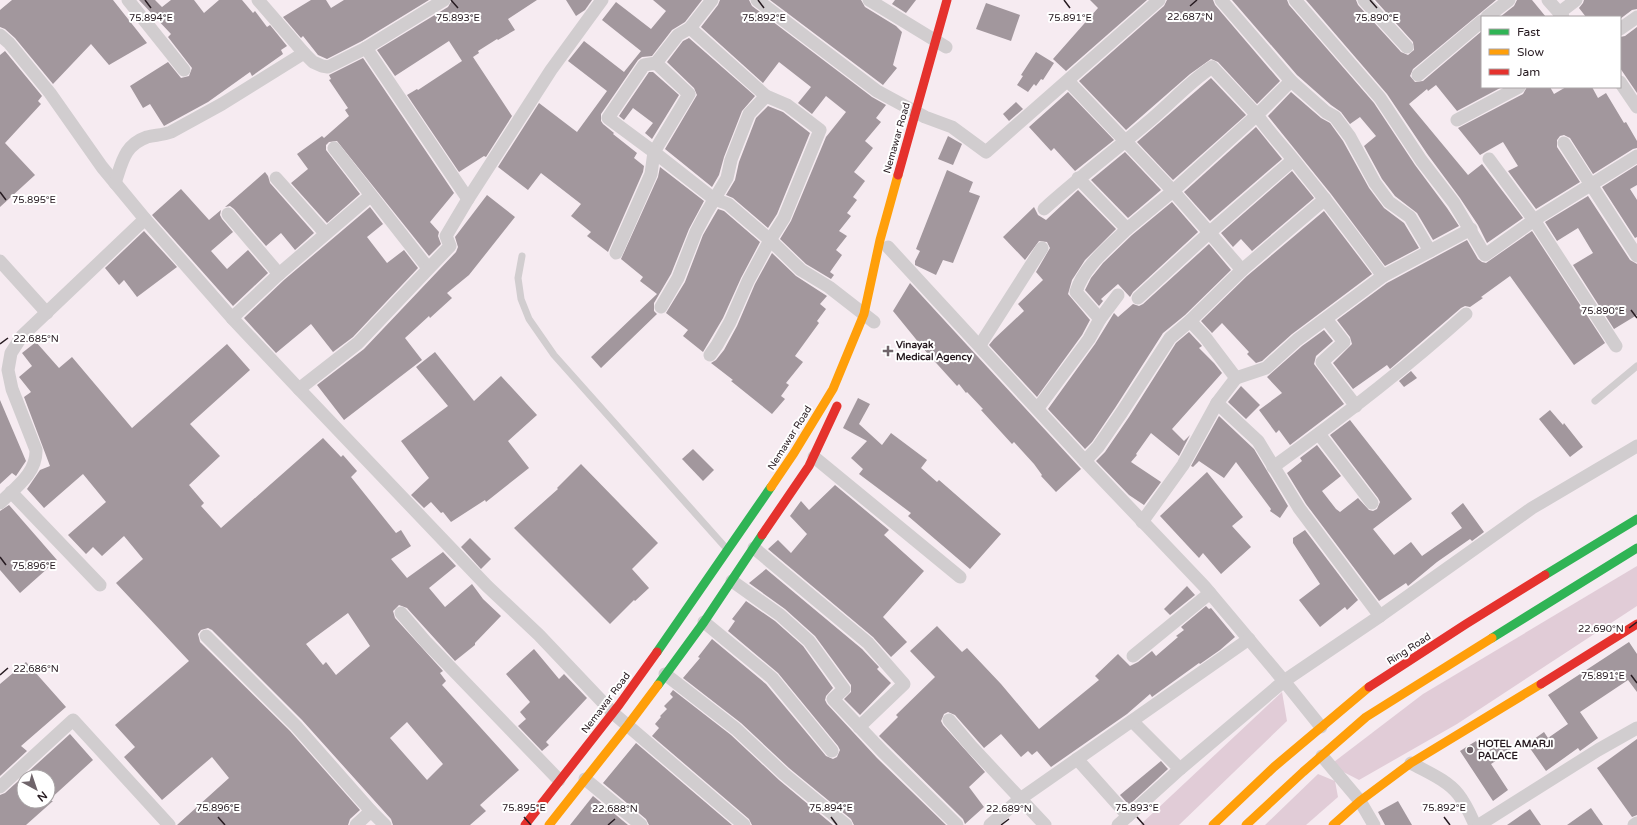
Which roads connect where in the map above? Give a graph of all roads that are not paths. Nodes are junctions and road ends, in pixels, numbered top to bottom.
1 (128, 0) edge
2 (258, 0) edge
3 (444, 0) edge
4 (602, 0) edge
5 (712, 0) edge
6 (757, 0) edge
7 (869, 0) edge
8 (947, 0) edge
9 (1159, 0) edge
10 (1221, 0) edge
11 (1295, 0) edge
12 (1364, 0) edge
13 (1509, 0) edge
14 (1548, 0) edge
15 (1576, 0) edge
16 (1561, 15) edge
17 (1488, 16) edge
18 (1637, 17) edge
19 (1481, 22) edge
20 (690, 28) junction
21 (1621, 28) edge
22 (0, 35) edge
23 (943, 46) junction
24 (1407, 47) dead end
25 (366, 48) junction
26 (304, 53) junction
27 (656, 63) junction
28 (184, 70) dead end
29 (1418, 75) dead end
30 (1291, 81) junction
31 (1068, 82) junction
32 (1621, 83) edge
33 (1517, 88) edge
34 (1633, 91) edge
35 (766, 96) junction
36 (1637, 107) edge
37 (1256, 115) junction
38 (923, 116) junction
39 (1457, 120) dead end
40 (1124, 142) junction
41 (1564, 143) dead end
42 (334, 148) dead end
43 (654, 152) junction
44 (1637, 156) edge
45 (1489, 159) dead end
46 (1293, 160) junction
47 (276, 178) dead end
48 (1078, 178) junction
49 (115, 183) junction
50 (1592, 184) junction
51 (1173, 192) junction
52 (370, 196) junction
53 (468, 199) junction
54 (714, 199) junction
55 (1325, 199) junction
56 (1044, 209) dead end
57 (228, 214) dead end
58 (145, 220) junction
59 (1534, 220) junction
60 (1127, 229) junction
61 (1471, 229) junction
62 (1210, 232) junction
63 (325, 233) junction
64 (770, 240) junction
65 (889, 243) joint
66 (1042, 248) dead end
67 (1430, 251) junction
68 (616, 253) dead end
69 (522, 256) dead end
70 (1637, 256) edge
71 (0, 261) edge
72 (428, 268) junction
73 (1242, 270) junction
74 (279, 274) junction
75 (1383, 276) junction
76 (1118, 295) dead end
77 (1138, 298) dead end
78 (877, 300) dead end
79 (661, 307) dead end
80 (46, 313) junction
81 (1466, 314) dead end
82 (232, 318) junction
83 (1100, 319) junction
84 (1326, 319) junction
85 (871, 320) junction
86 (1190, 321) junction
87 (980, 345) junction
88 (1616, 346) dead end
89 (710, 355) dead end
90 (1637, 366) edge
91 (1236, 378) junction
92 (299, 389) junction
93 (839, 400) dead end
94 (1595, 401) dead end
95 (1217, 403) junction
96 (1356, 406) junction
97 (1038, 408) junction
98 (1319, 434) junction
99 (1637, 446) edge
100 (814, 457) junction
101 (1086, 461) junction
102 (1273, 467) junction
103 (11, 492) junction
104 (0, 503) edge
105 (1372, 503) dead end
106 (1637, 518) edge
107 (1142, 522) junction
108 (754, 548) junction
109 (1637, 548) edge
110 (728, 550) junction
111 (960, 577) dead end
112 (732, 581) junction
113 (100, 585) dead end
114 (1210, 593) junction
115 (401, 613) dead end
116 (1380, 616) junction
117 (704, 622) junction
118 (1637, 624) edge
119 (206, 636) dead end
120 (1249, 639) junction
121 (1133, 656) dead end
122 (665, 674) junction
123 (1284, 681) junction
124 (613, 713) junction
125 (949, 720) dead end
126 (1132, 721) junction
127 (628, 725) junction
128 (859, 727) junction
129 (1321, 727) junction
130 (1637, 728) edge
131 (832, 751) dead end
132 (1322, 756) junction
133 (1077, 759) junction
134 (1411, 763) junction
135 (1180, 769) junction
136 (585, 779) junction
137 (559, 780) junction
138 (0, 787) edge
139 (1020, 799) junction
140 (1360, 801) junction
141 (371, 811) junction
142 (1128, 816) junction
143 (1637, 823) edge
144 (168, 825) edge
145 (356, 825) edge
146 (385, 825) edge
147 (525, 825) edge
148 (549, 825) edge
149 (641, 825) edge
150 (744, 825) edge
151 (846, 825) edge
152 (957, 825) edge
153 (990, 825) edge
154 (1045, 825) edge
155 (1118, 825) edge
156 (1213, 825) edge
157 (1246, 825) edge
158 (1333, 825) edge
159 (1374, 825) edge
160 (1475, 825) edge
161 (1479, 825) edge
162 (1634, 825) edge

1 - 28 street
2 - 26 street
3 - 25 street
4 - 53 street
5 - 20 street
6 - 38 street
7 - 23 street
8 - 23 main road, Nemawar Road
9 - 31 street
10 - 30 street
11 - 61 street
12 - 24 street
13 - 17 street
14 - 16 street
15 - 16 street
18 - 21 street
19 - 29 street
20 - 27 street
20 - 35 street
22 - 49 street
23 - 38 main road, Nemawar Road
25 - 26 street
25 - 53 street
26 - 49 street
27 - 43 street
27 - 43 street
30 - 37 street
30 - 67 street
31 - 38 street
31 - 40 street
32 - 34 street
33 - 39 street
34 - 36 street
35 - 54 street
35 - 64 street
37 - 40 street
37 - 46 street
37 - 51 street
38 - 85 main road, Nemawar Road
40 - 48 street
40 - 51 street
41 - 50 street
42 - 52 street
43 - 54 street
43 - 68 street
44 - 50 street
45 - 59 street
46 - 55 street
46 - 62 street
47 - 63 street
48 - 56 street
48 - 60 street
49 - 58 street
50 - 59 street
50 - 70 street
51 - 60 street
51 - 62 street
52 - 63 street
52 - 72 street
53 - 72 street
54 - 64 street
54 - 79 street
55 - 73 street
55 - 75 street
57 - 74 street
58 - 80 street
58 - 82 street
59 - 61 street
59 - 88 street
60 - 83 street
61 - 67 street
62 - 73 street
62 - 77 street
63 - 74 street
64 - 85 street
64 - 89 street
65 - 78 main road
65 - 87 street
66 - 87 street
67 - 75 street
69 - 110 lane
71 - 80 street
72 - 92 street
73 - 86 street
74 - 82 street
75 - 84 street
76 - 83 street
80 - 103 street
81 - 96 street
82 - 92 street
83 - 97 street
84 - 91 street
84 - 96 street
85 - 110 main road, Nemawar Road
86 - 91 street
86 - 101 street
87 - 97 street
90 - 94 lane
91 - 95 street
92 - 124 street
93 - 100 main road
95 - 102 street
95 - 107 street
96 - 98 street
97 - 101 street
98 - 102 street
98 - 105 street
99 - 116 street
100 - 108 main road
100 - 111 street
101 - 107 street
102 - 116 street
103 - 104 street
103 - 113 street
106 - 129 main road, Ring Road
107 - 114 street
108 - 112 main road
108 - 128 street
109 - 132 main road
110 - 124 main road, Nemawar Road
112 - 117 main road
112 - 128 street
114 - 120 street
114 - 121 street
115 - 137 street
116 - 123 street
117 - 122 main road
117 - 131 street
118 - 134 main road
119 - 141 street
120 - 123 street
120 - 126 street
122 - 127 main road
122 - 151 street
123 - 129 street
123 - 135 street
124 - 127 street
124 - 137 main road, Nemawar Road
125 - 139 street
126 - 133 street
126 - 135 street
127 - 136 main road
127 - 150 street
128 - 152 street
129 - 156 main road, Ring Road
130 - 161 street
132 - 140 street
132 - 157 main road
133 - 139 street
133 - 142 street
134 - 140 main road
134 - 160 street
135 - 142 street
136 - 148 main road
136 - 149 street
137 - 147 main road, Nemawar Road
138 - 144 street
139 - 153 street
139 - 154 street
140 - 158 main road
140 - 159 street
141 - 145 street
141 - 146 street
142 - 155 street
143 - 162 street

